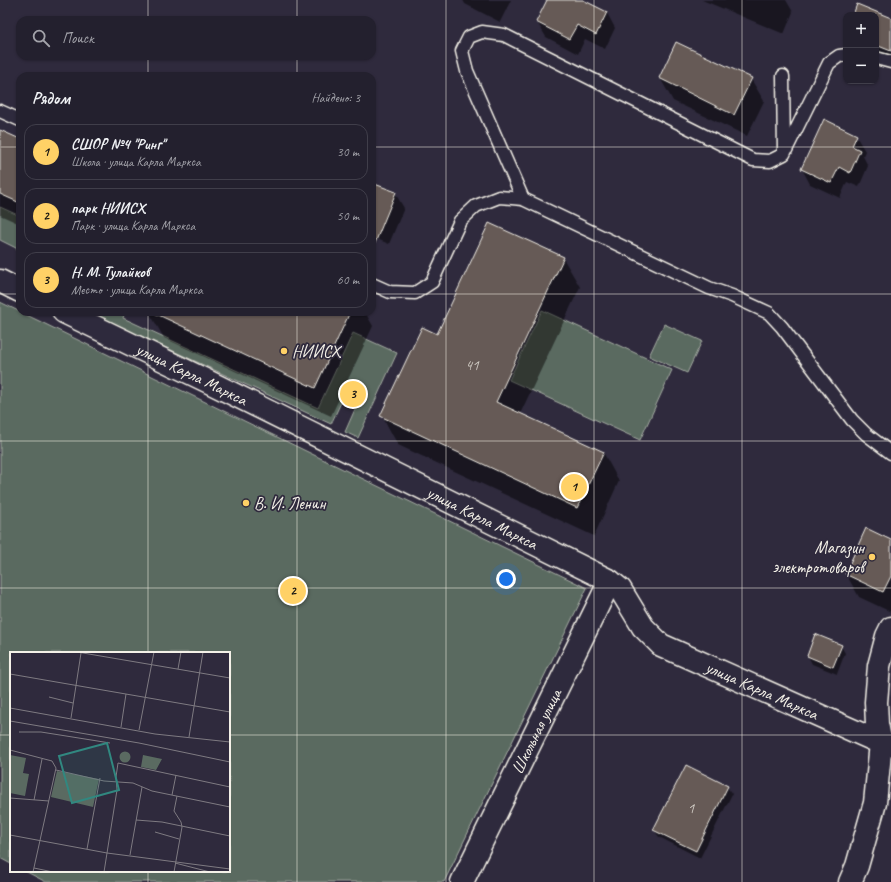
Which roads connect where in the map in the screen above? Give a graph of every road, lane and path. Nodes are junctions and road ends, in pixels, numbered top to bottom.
1 (843, 55) edge
2 (879, 59) edge
3 (891, 62) edge
4 (783, 76) dead end
5 (0, 111) edge
6 (16, 118) edge
7 (784, 154) junction
8 (523, 199) junction
9 (0, 281) edge
10 (376, 286) edge
11 (16, 289) edge
12 (72, 316) edge
13 (891, 453) edge
14 (610, 581) junction
15 (891, 628) edge
16 (886, 744) edge
17 (462, 882) edge
18 (850, 882) edge

1 - 7 lane
2 - 3 lane
4 - 7 lane
5 - 6 lane
7 - 8 lane
8 - 10 lane
8 - 13 lane
9 - 11 street
12 - 14 street, улица Карла Маркса
14 - 16 street, улица Карла Маркса
14 - 17 street, Школьная улица
15 - 16 street
16 - 18 street

